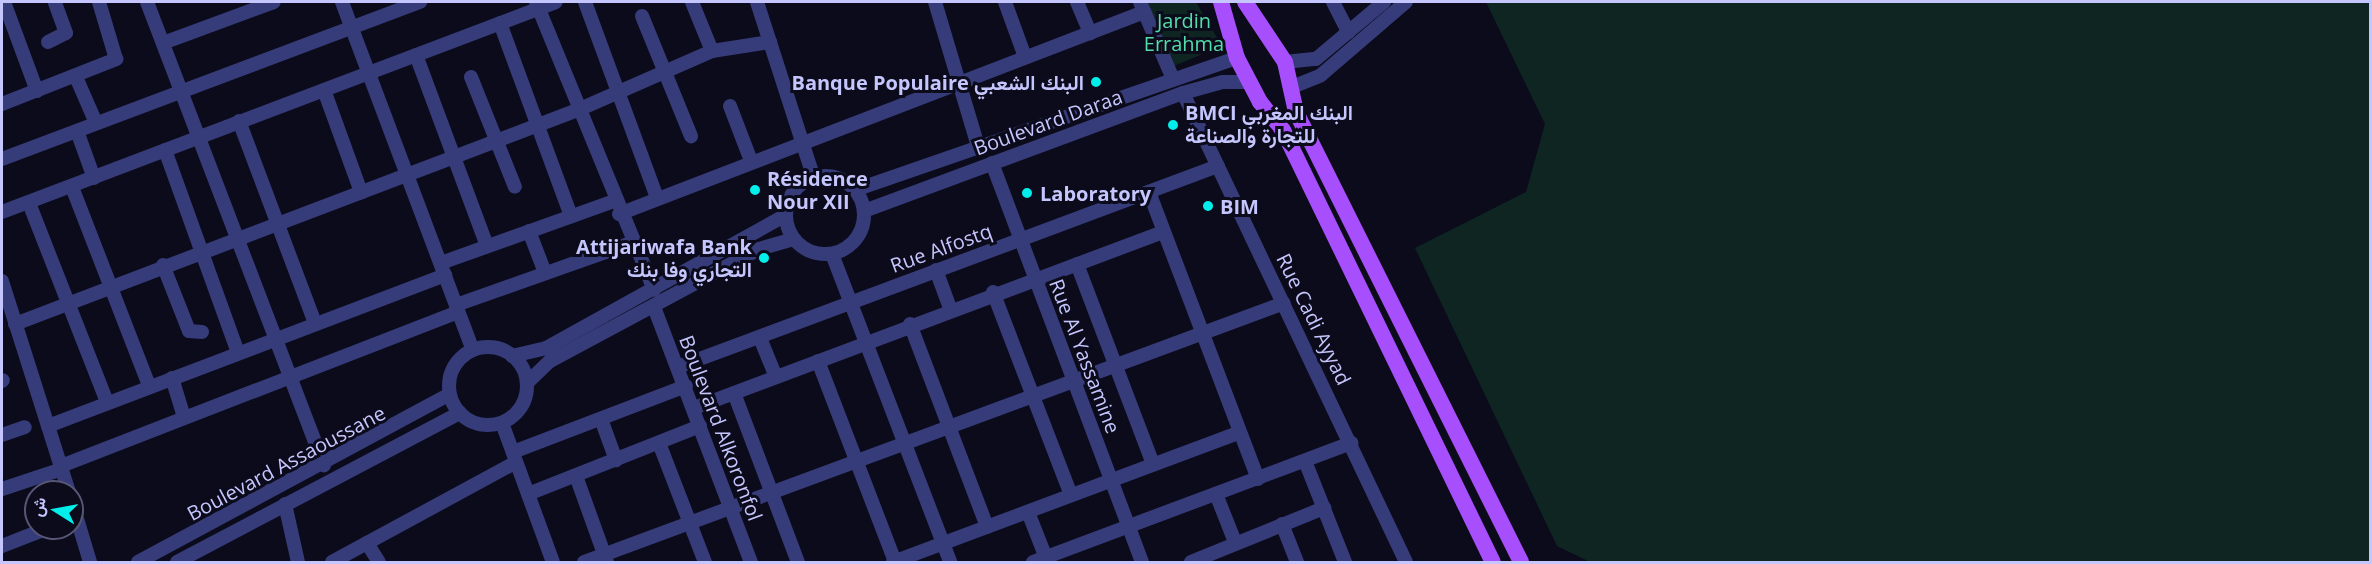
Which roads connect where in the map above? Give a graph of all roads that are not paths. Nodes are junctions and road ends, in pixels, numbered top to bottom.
1 (4, 2) edge
2 (55, 2) edge
3 (99, 2) edge
4 (147, 2) edge
5 (274, 2) edge
6 (342, 2) edge
7 (420, 2) edge
8 (556, 2) edge
9 (585, 2) edge
10 (692, 2) edge
11 (757, 2) edge
12 (935, 2) edge
13 (1005, 2) edge
14 (1077, 2) edge
15 (1221, 2) edge
16 (1245, 2) edge
17 (1333, 2) edge
18 (1384, 2) edge
19 (1406, 2) edge
20 (538, 5) edge
21 (1142, 7) edge
22 (642, 16) dead end
23 (500, 22) junction
24 (353, 27) junction
25 (1348, 32) junction
26 (1090, 33) junction
27 (1266, 38) junction
28 (48, 42) dead end
29 (770, 42) junction
30 (163, 43) junction
31 (712, 51) junction
32 (1237, 53) junction
33 (416, 55) junction
34 (1025, 57) junction
35 (1285, 62) junction
36 (371, 72) junction
37 (664, 73) junction
38 (76, 77) junction
39 (471, 77) dead end
40 (1173, 79) junction
41 (959, 81) junction
42 (1249, 82) junction
43 (324, 90) junction
44 (37, 91) junction
45 (180, 92) junction
46 (1183, 93) junction
47 (619, 94) junction
48 (1293, 95) junction
49 (3, 101) edge
50 (729, 106) dead end
51 (580, 110) junction
52 (1269, 111) junction
53 (239, 121) junction
54 (96, 123) junction
55 (538, 125) junction
56 (77, 131) junction
57 (691, 136) dead end
58 (197, 137) junction
59 (496, 140) junction
60 (802, 141) junction
61 (165, 150) junction
62 (979, 150) junction
63 (453, 155) junction
64 (2, 159) edge
65 (751, 161) junction
66 (992, 163) junction
67 (1218, 166) junction
68 (408, 171) junction
69 (94, 178) junction
70 (814, 178) junction
71 (72, 187) junction
72 (515, 187) dead end
73 (855, 190) junction
74 (361, 192) junction
75 (1149, 192) junction
76 (657, 198) junction
77 (29, 203) junction
78 (616, 207) junction
79 (864, 211) junction
80 (2, 212) edge
81 (786, 215) junction
82 (571, 216) junction
83 (274, 222) junction
84 (530, 231) junction
85 (1163, 232) junction
86 (234, 237) junction
87 (794, 239) junction
88 (1020, 239) junction
89 (634, 242) junction
90 (487, 246) junction
91 (200, 252) junction
92 (832, 254) junction
93 (1077, 264) junction
94 (163, 265) junction
95 (443, 269) junction
96 (543, 270) junction
97 (936, 270) junction
98 (1035, 278) junction
99 (2, 281) edge
100 (108, 285) junction
101 (654, 290) junction
102 (993, 292) junction
103 (70, 301) junction
104 (849, 303) junction
105 (1284, 303) junction
106 (654, 307) junction
107 (950, 308) junction
108 (457, 309) junction
109 (314, 321) junction
110 (15, 324) junction
111 (910, 324) junction
112 (202, 332) dead end
113 (1201, 333) junction
114 (760, 338) junction
115 (272, 339) junction
116 (863, 344) junction
117 (473, 351) junction
118 (238, 353) junction
119 (512, 356) junction
120 (818, 361) junction
121 (1118, 364) junction
122 (678, 367) junction
123 (776, 377) junction
124 (172, 378) junction
125 (288, 378) junction
126 (1075, 380) junction
127 (527, 382) junction
128 (149, 386) junction
129 (686, 386) junction
130 (734, 393) junction
131 (450, 394) junction
132 (1032, 396) junction
133 (107, 402) junction
134 (694, 408) junction
135 (460, 413) junction
136 (184, 417) junction
137 (601, 418) junction
138 (502, 423) junction
139 (48, 426) junction
140 (700, 426) junction
141 (951, 426) junction
142 (25, 427) dead end
143 (1238, 433) junction
144 (2, 435) edge
145 (659, 443) junction
146 (1351, 443) junction
147 (903, 445) junction
148 (515, 457) junction
149 (616, 460) junction
150 (1305, 461) junction
151 (857, 462) junction
152 (1154, 464) junction
153 (324, 465) junction
154 (62, 468) junction
155 (576, 476) junction
156 (1258, 479) junction
157 (66, 480) edge
158 (1111, 481) junction
159 (2, 489) edge
160 (773, 493) junction
161 (528, 494) junction
162 (1216, 494) junction
163 (1071, 495) junction
164 (285, 504) junction
165 (1324, 508) junction
166 (731, 509) junction
167 (1028, 512) junction
168 (1282, 524) junction
169 (690, 525) junction
170 (1128, 526) junction
171 (987, 527) junction
172 (24, 537) edge
173 (82, 540) edge
174 (1235, 542) junction
175 (367, 543) junction
176 (942, 544) junction
177 (2, 546) edge
178 (606, 559) edge
179 (1039, 560) edge
180 (90, 562) edge
181 (138, 562) edge
182 (177, 562) edge
183 (298, 562) edge
184 (332, 562) edge
185 (379, 562) edge
186 (553, 562) edge
187 (584, 562) edge
188 (705, 562) edge
189 (751, 562) edge
190 (798, 562) edge
191 (894, 562) edge
192 (950, 562) edge
193 (1142, 562) edge
194 (1191, 562) edge
195 (1297, 562) edge
196 (1345, 562) edge
197 (1406, 562) edge
198 (1492, 562) edge
199 (1521, 562) edge

1 - 44 street
2 - 28 street
3 - 38 street
4 - 30 street
5 - 30 street
6 - 24 street
7 - 24 street
8 - 20 street
9 - 47 street
10 - 31 street
11 - 29 street
12 - 41 street
13 - 34 street
14 - 26 street
15 - 32 main road
16 - 27 main road
17 - 25 street
18 - 25 street
19 - 48 street
20 - 23 street
20 - 51 street
21 - 26 street
21 - 40 street
22 - 37 street
23 - 33 street
23 - 55 street
24 - 36 street
24 - 45 street
25 - 35 street
26 - 34 street
27 - 32 main road
27 - 35 main road
29 - 31 street
29 - 60 street
30 - 45 street
31 - 37 street
32 - 40 street, Boulevard Daraa
32 - 42 main road
33 - 36 street
33 - 63 street
34 - 41 street
35 - 48 main road
36 - 43 street
36 - 68 street
37 - 47 street
37 - 57 street
38 - 44 street
38 - 54 street
39 - 59 street
40 - 62 street, Boulevard Daraa
41 - 60 street
41 - 62 street
42 - 46 street, Boulevard Daraa
42 - 52 main road
43 - 53 street
43 - 74 street
44 - 49 street
45 - 54 street
45 - 58 street
46 - 66 street, Boulevard Daraa
46 - 67 street, Rue Cadi Ayyad
47 - 51 street
47 - 76 street
48 - 52 main road
48 - 199 main road
50 - 65 street
51 - 55 street
51 - 78 street
52 - 198 main road
53 - 58 street
53 - 83 street
54 - 56 street
55 - 59 street
55 - 82 street
56 - 64 street
56 - 69 street
58 - 61 street
58 - 86 street
59 - 63 street
59 - 72 street
60 - 65 street
60 - 70 street
61 - 69 street
61 - 91 street
62 - 73 street, Boulevard Daraa
63 - 68 street
63 - 90 street
65 - 76 street
66 - 79 street, Boulevard Daraa
66 - 88 street, Rue Al Yassamine
67 - 75 street, Rue Alfostq
67 - 105 street, Rue Cadi Ayyad
68 - 74 street
68 - 95 street
69 - 71 street
70 - 73 street
70 - 81 street
71 - 77 street
71 - 100 street
73 - 79 street
74 - 83 street
75 - 85 street
75 - 88 street, Rue Alfostq
76 - 78 street
77 - 80 street
77 - 103 street
78 - 82 street
78 - 89 street
79 - 92 street
81 - 87 street
81 - 101 street
82 - 84 street
83 - 86 street
83 - 109 street
84 - 90 street
84 - 96 street
85 - 93 street
85 - 113 street
86 - 91 street
86 - 115 street
87 - 92 street
87 - 106 street
88 - 97 street, Rue Alfostq
88 - 98 street, Rue Al Yassamine
89 - 96 street
89 - 101 street
90 - 95 street
91 - 94 street
91 - 118 street
92 - 104 street
93 - 98 street
93 - 121 street
94 - 100 street
94 - 112 street
95 - 108 street
95 - 109 street
96 - 108 street
97 - 104 street, Rue Alfostq
97 - 107 street
98 - 102 street
98 - 126 street, Rue Al Yassamine
99 - 110 street
100 - 103 street
100 - 128 street
101 - 119 street
102 - 107 street
102 - 132 street
103 - 110 street
103 - 133 street
104 - 114 street, Rue Alfostq
104 - 116 street
105 - 113 street
105 - 146 street, Rue Cadi Ayyad
106 - 122 street, Boulevard Alkoronfol
106 - 127 street
107 - 111 street
108 - 117 street
108 - 125 street
109 - 115 street
110 - 139 street
111 - 116 street
111 - 141 street
113 - 121 street
113 - 143 street
114 - 122 street, Rue Alfostq
114 - 123 street
115 - 118 street
115 - 125 street
116 - 120 street
116 - 147 street
117 - 119 street
117 - 131 street
118 - 124 street
119 - 127 street
120 - 123 street
120 - 151 street
121 - 126 street
121 - 152 street
122 - 129 street, Boulevard Alkoronfol
123 - 130 street
124 - 128 street
124 - 136 street
125 - 136 street
125 - 153 street
126 - 132 street
126 - 158 street, Rue Al Yassamine
127 - 138 street
128 - 133 street
129 - 134 street, Boulevard Alkoronfol
129 - 137 street
130 - 134 street
130 - 160 street
131 - 135 street
131 - 153 street, Boulevard Assaoussane
132 - 141 street
132 - 163 street
133 - 139 street
134 - 140 street, Boulevard Alkoronfol
135 - 138 street
135 - 164 street, Boulevard Assaoussane
136 - 154 street
137 - 148 street
137 - 149 street
138 - 148 street
139 - 154 street
140 - 145 street
140 - 166 street, Boulevard Alkoronfol
141 - 147 street
141 - 171 street
142 - 144 street
143 - 152 street
143 - 156 street
145 - 149 street
145 - 169 street
146 - 150 street
146 - 197 street, Rue Cadi Ayyad
147 - 151 street
147 - 176 street
148 - 161 street
148 - 175 street
149 - 155 street
150 - 156 street
150 - 165 street
151 - 160 street
151 - 191 street
152 - 158 street
153 - 181 street, Boulevard Assaoussane
154 - 157 street
154 - 159 street
155 - 161 street
155 - 178 street
156 - 162 street
158 - 163 street
158 - 170 street, Rue Al Yassamine
160 - 166 street
160 - 190 street
161 - 186 street
162 - 170 street
162 - 174 street
163 - 167 street
164 - 182 street, Boulevard Assaoussane
164 - 183 street
165 - 168 street
165 - 196 street
166 - 169 street
166 - 189 street, Boulevard Alkoronfol
167 - 171 street
167 - 179 street
168 - 174 street
168 - 195 street
169 - 178 street
169 - 188 street
170 - 179 street
170 - 193 street, Rue Al Yassamine
171 - 176 street
172 - 177 street
173 - 180 street
174 - 194 street
175 - 184 street
175 - 185 street
176 - 191 street
176 - 192 street
178 - 187 street

